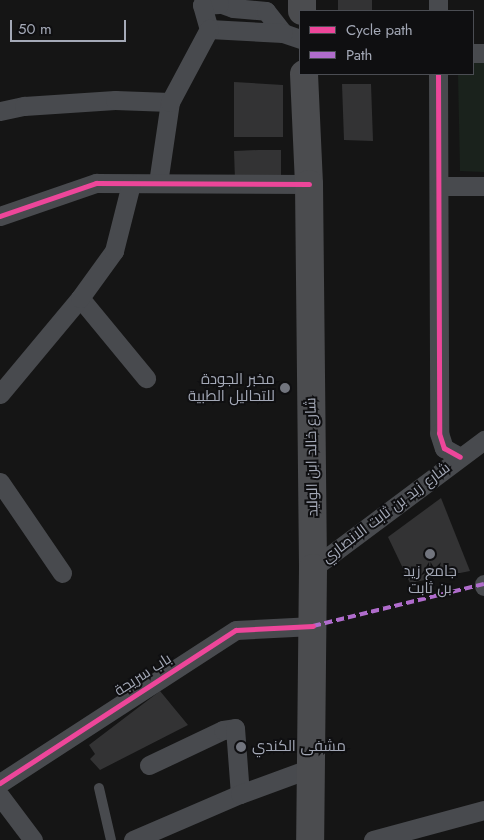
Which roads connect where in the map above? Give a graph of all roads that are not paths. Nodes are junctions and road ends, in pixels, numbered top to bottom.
1 (225, 3) edge
2 (209, 29) junction
3 (292, 36) edge
4 (304, 75) edge
5 (438, 75) edge
6 (170, 102) junction
7 (0, 111) edge
8 (158, 183) junction
9 (131, 184) junction
10 (309, 184) junction
11 (438, 186) junction
12 (484, 186) edge
13 (0, 216) edge
14 (80, 298) junction
15 (146, 378) dead end
16 (0, 394) edge
17 (484, 440) edge
18 (460, 457) junction
19 (0, 482) edge
20 (313, 568) junction
21 (62, 572) dead end
22 (312, 626) junction
23 (149, 765) dead end
24 (311, 768) junction
25 (0, 783) edge
26 (99, 788) dead end
27 (240, 794) junction
28 (0, 796) edge
29 (484, 810) edge
30 (33, 840) edge
31 (111, 840) edge
32 (133, 840) edge
33 (310, 840) edge
34 (373, 840) edge

1 - 2 street
1 - 3 street
2 - 3 street
2 - 6 street
4 - 10 main road, شارع خالد ابن الوليد
5 - 11 street
6 - 7 street
6 - 8 street
8 - 9 street
8 - 10 street
9 - 13 street
9 - 14 street
10 - 20 main road, شارع خالد ابن الوليد
11 - 12 street
11 - 18 street
14 - 15 street
14 - 16 street
17 - 18 street, شارع زيد بن ثابت الانصاري
18 - 20 street, شارع زيد بن ثابت الانصاري
19 - 21 street
20 - 22 main road, شارع خالد ابن الوليد
22 - 24 main road, شارع خالد ابن الوليد
22 - 25 street, باب سريجة
23 - 27 street
24 - 27 street
24 - 33 main road, شارع خالد ابن الوليد
26 - 31 lane
27 - 32 street
28 - 30 street
29 - 34 street

